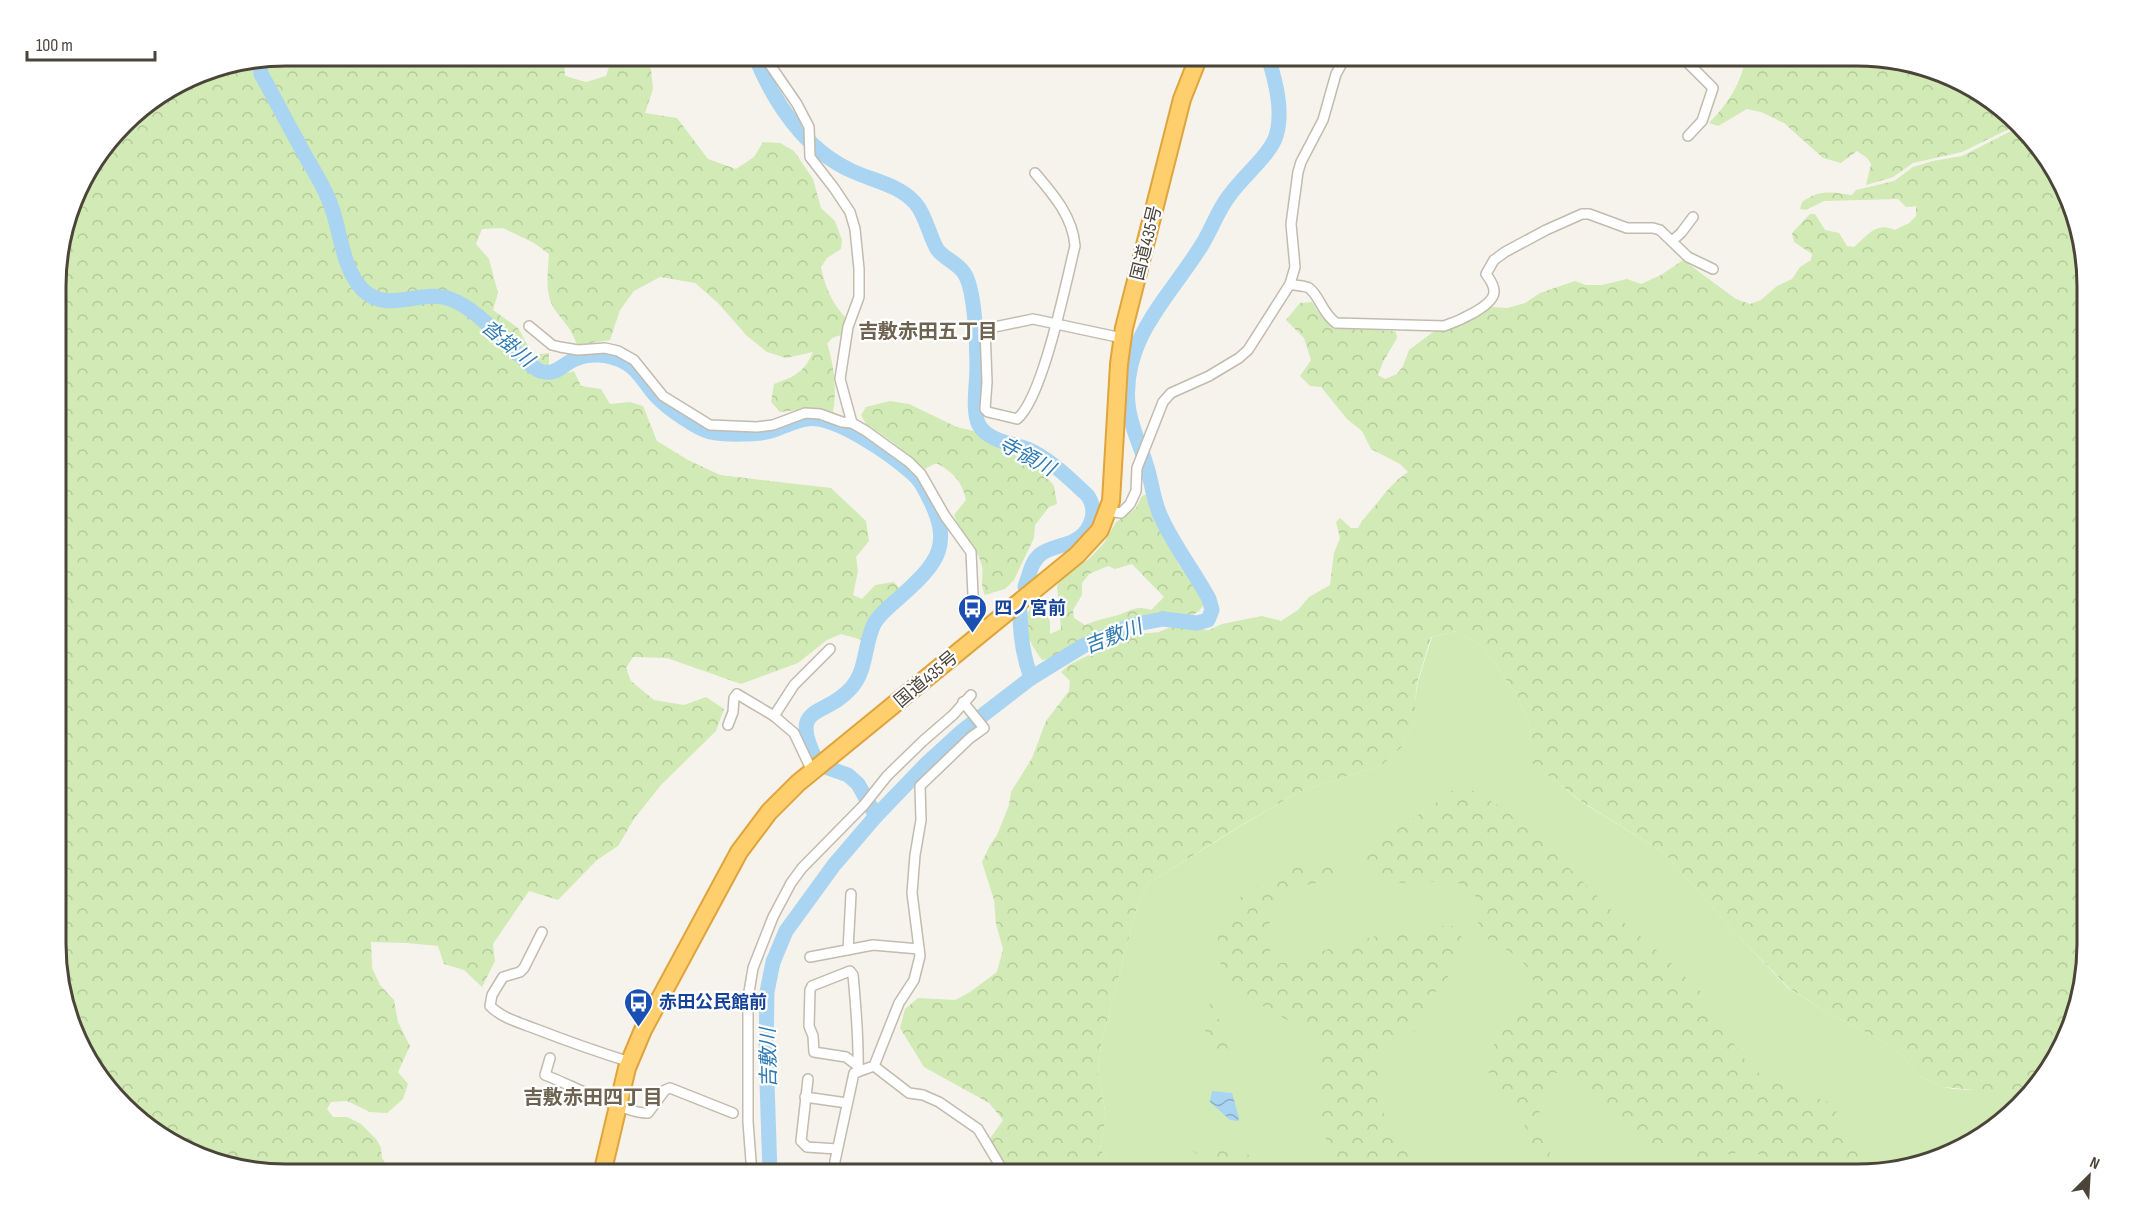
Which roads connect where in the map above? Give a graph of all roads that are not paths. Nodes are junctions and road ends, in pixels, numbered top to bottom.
1 (771, 66) edge
2 (1195, 66) edge
3 (1340, 66) edge
4 (1691, 66) edge
5 (1688, 136) dead end
6 (1035, 173) dead end
7 (1693, 217) dead end
8 (1672, 241) junction
9 (1713, 269) dead end
10 (1290, 284) junction
11 (1056, 323) junction
12 (530, 326) dead end
13 (1122, 338) junction
14 (852, 423) junction
15 (1108, 511) junction
16 (982, 633) junction
17 (831, 649) dead end
18 (774, 716) junction
19 (728, 725) dead end
20 (812, 771) junction
21 (851, 894) dead end
22 (542, 932) dead end
23 (919, 949) junction
24 (849, 950) junction
25 (810, 957) dead end
26 (550, 1058) dead end
27 (630, 1062) junction
28 (874, 1066) junction
29 (858, 1069) junction
30 (807, 1079) dead end
31 (805, 1097) junction
32 (847, 1103) junction
33 (618, 1105) junction
34 (733, 1113) dead end
35 (837, 1149) junction
36 (604, 1164) edge
37 (751, 1164) edge
38 (835, 1164) edge
39 (999, 1164) edge

1 - 14 street
2 - 13 highway, 国道435号
3 - 10 street
4 - 5 street
6 - 11 street
7 - 8 street
8 - 9 street
8 - 10 street
10 - 15 street
11 - 11 street
11 - 13 street
12 - 14 street
13 - 15 highway, 国道435号
14 - 16 street
15 - 16 highway, 国道435号
16 - 20 highway, 国道435号
17 - 18 street
18 - 19 street
18 - 20 street
20 - 27 highway, 国道435号
21 - 24 street
22 - 27 street
23 - 24 street
23 - 28 street
23 - 37 street
24 - 25 street
26 - 33 street
27 - 33 highway, 国道435号
28 - 29 street
28 - 39 street
29 - 29 street
29 - 32 street
30 - 31 street
31 - 32 street
31 - 35 street
32 - 35 street
33 - 34 street
33 - 36 highway, 国道435号
35 - 38 street

